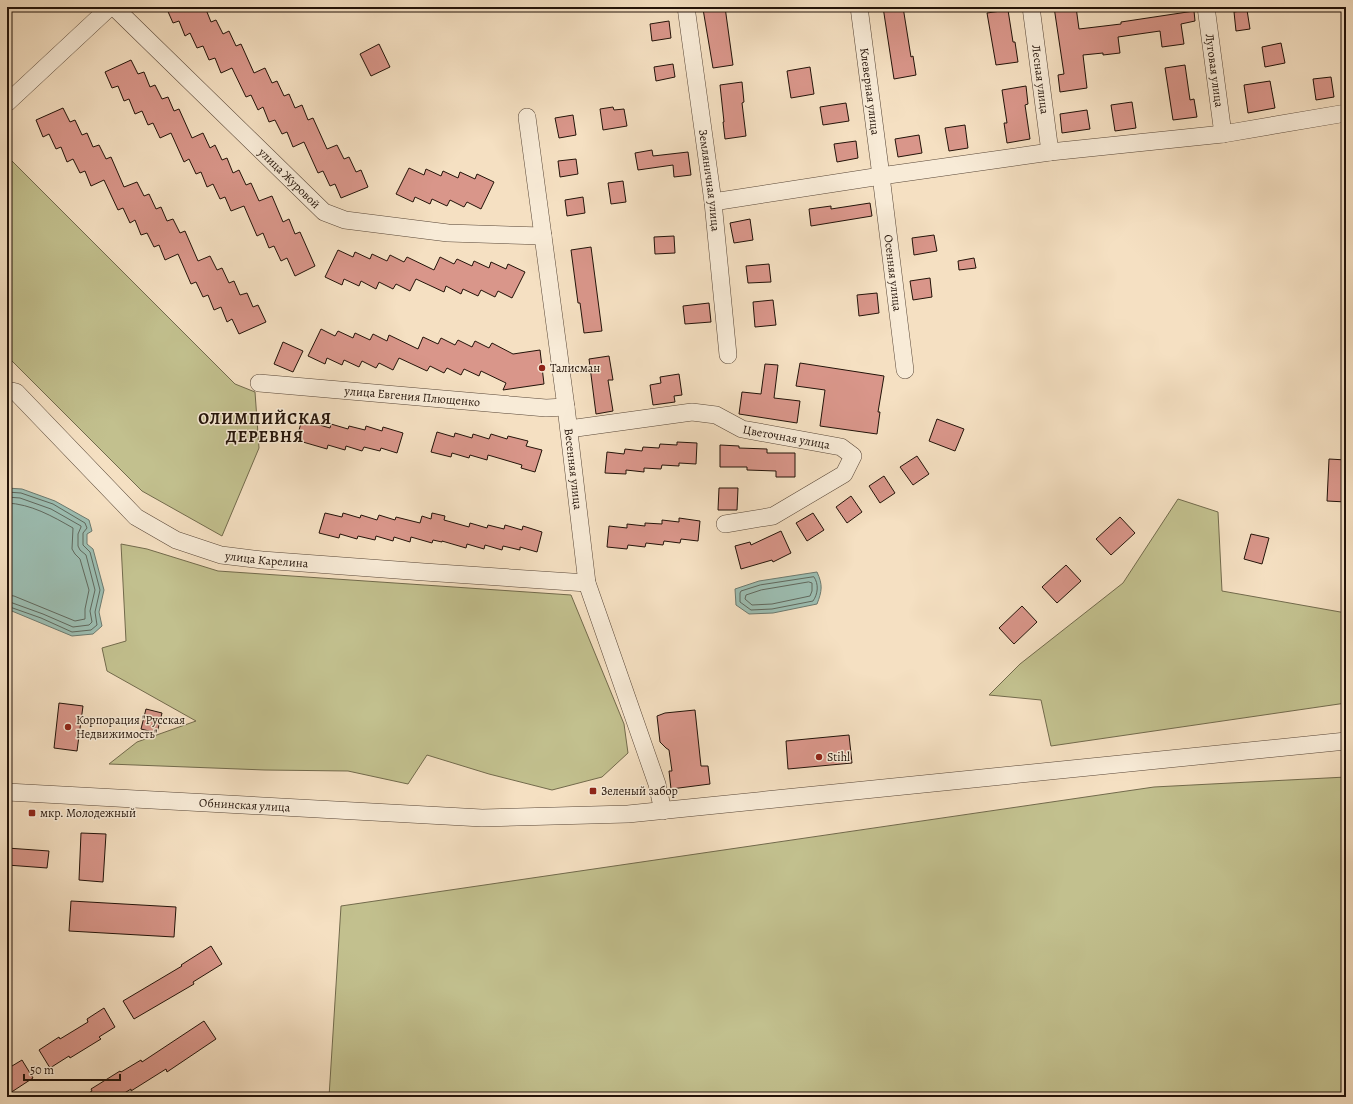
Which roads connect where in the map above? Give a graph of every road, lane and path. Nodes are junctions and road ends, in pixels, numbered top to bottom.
1 (110, 7) edge
2 (114, 7) edge
3 (686, 7) edge
4 (859, 7) edge
5 (1031, 7) edge
6 (1206, 7) edge
7 (7, 103) edge
8 (1346, 113) edge
9 (527, 117) dead end
10 (1223, 134) junction
11 (1050, 152) junction
12 (881, 176) junction
13 (713, 202) junction
14 (543, 236) junction
15 (728, 355) dead end
16 (906, 370) dead end
17 (259, 384) dead end
18 (7, 390) edge
19 (566, 407) junction
20 (569, 429) junction
21 (725, 524) dead end
22 (587, 583) junction
23 (1346, 741) edge
24 (7, 792) edge
25 (663, 811) junction

1 - 7 street
2 - 14 street, улица Журовой
3 - 13 street, Земляничная улица
4 - 12 street, Клеверная улица
5 - 11 street, Лесная улица
6 - 10 street, Луговая улица
8 - 10 street
9 - 14 street, Весенняя улица
10 - 11 street
11 - 12 street
12 - 13 street
12 - 16 street, Осенняя улица
13 - 15 street, Земляничная улица
14 - 19 street, Весенняя улица
17 - 19 street, улица Евгения Плющенко
18 - 22 street, улица Карелина
19 - 20 street, Весенняя улица
20 - 21 street, Цветочная улица
20 - 22 street, Весенняя улица
22 - 25 street, Весенняя улица
23 - 25 street, Обнинская улица
24 - 25 street, Обнинская улица

